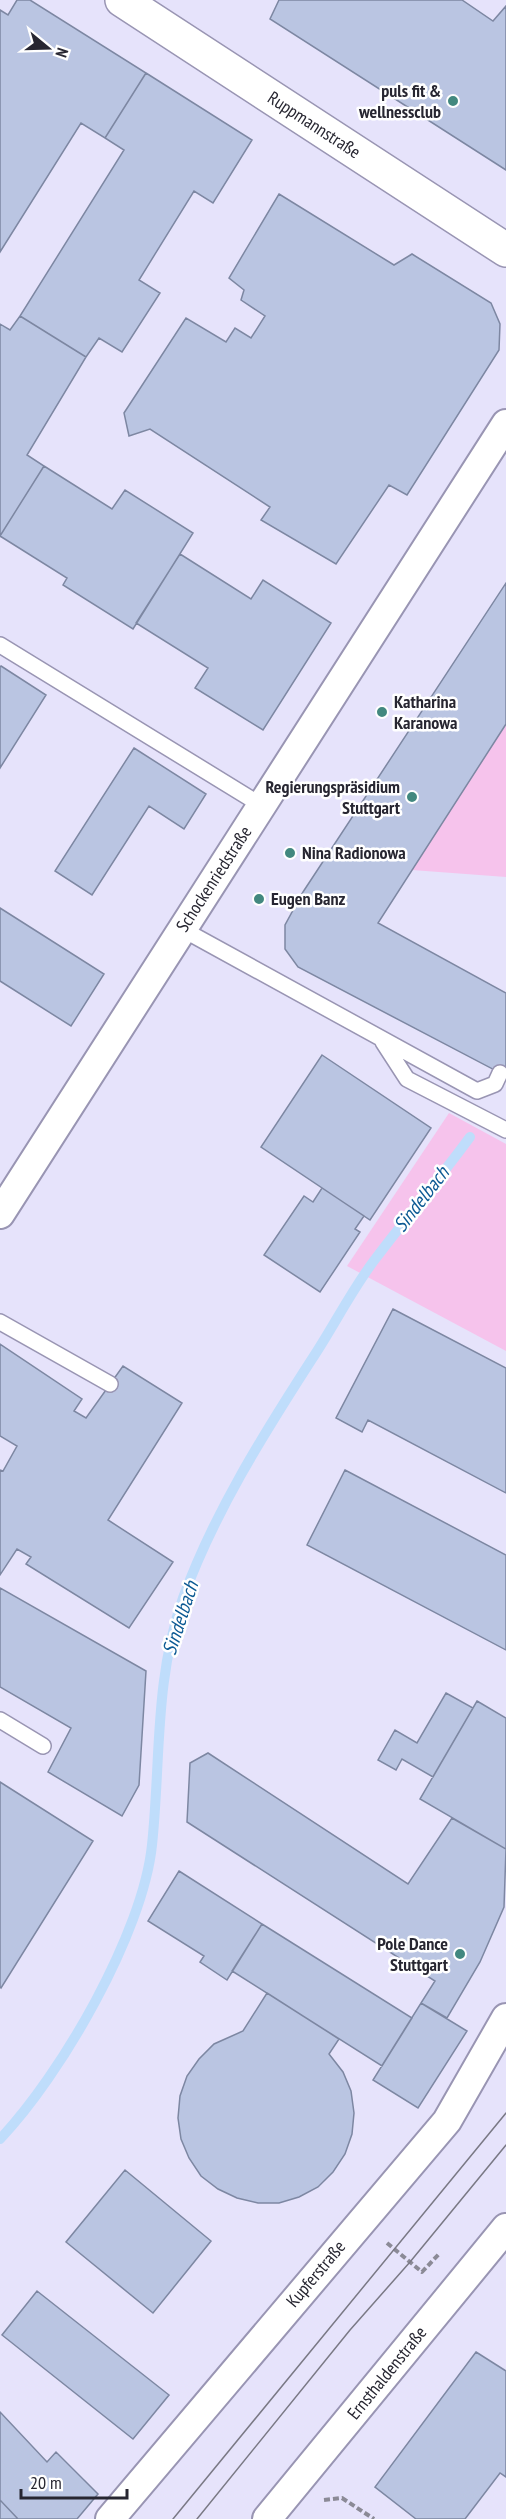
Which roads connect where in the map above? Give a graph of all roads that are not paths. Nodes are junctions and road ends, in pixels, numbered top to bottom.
1 (122, 0) edge
2 (506, 249) edge
3 (506, 424) edge
4 (0, 645) edge
5 (261, 805) junction
6 (182, 929) junction
7 (382, 1039) junction
8 (500, 1073) dead end
9 (506, 1130) edge
10 (0, 1214) edge
11 (0, 1322) edge
12 (110, 1384) dead end
13 (0, 1720) edge
14 (43, 1746) dead end
15 (506, 2018) edge
16 (506, 2228) edge
17 (110, 2519) edge
18 (267, 2519) edge

1 - 2 street, Ruppmannstraße
3 - 5 street, Schockenriedstraße
4 - 5 lane
5 - 6 street, Schockenriedstraße
6 - 7 lane
6 - 10 street, Schockenriedstraße
7 - 8 lane
7 - 9 lane
11 - 12 lane
13 - 14 lane
15 - 17 street, Kupferstraße
16 - 18 street, Ernsthaldenstraße

